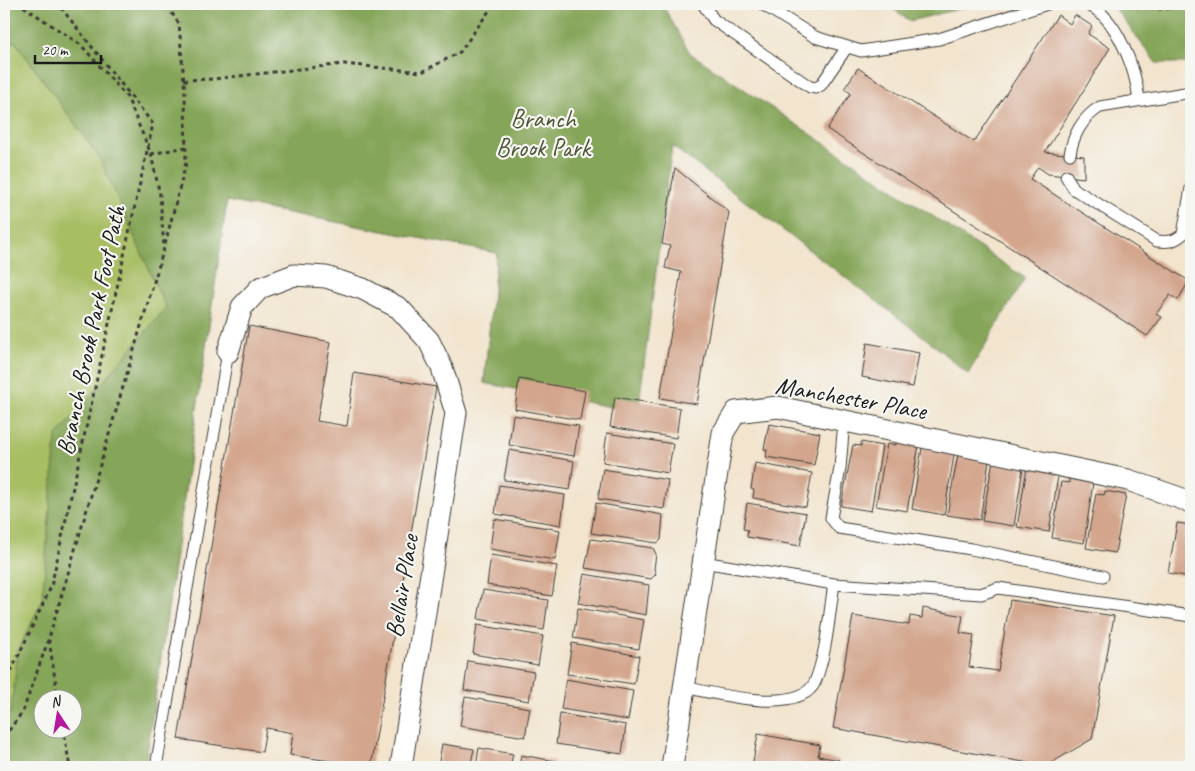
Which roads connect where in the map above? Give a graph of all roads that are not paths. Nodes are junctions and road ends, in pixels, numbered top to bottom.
1 (703, 4) edge
2 (762, 4) edge
3 (1047, 4) edge
4 (1086, 4) edge
5 (847, 47) junction
6 (1191, 92) edge
7 (1139, 100) junction
8 (1070, 154) dead end
9 (1066, 176) dead end
10 (1191, 188) edge
11 (228, 352) joint
12 (844, 421) junction
13 (1191, 502) edge
14 (703, 562) junction
15 (1103, 576) dead end
16 (834, 584) junction
17 (1191, 616) edge
18 (684, 687) junction
19 (156, 767) edge
20 (401, 767) edge
21 (672, 767) edge

1 - 5 lane
2 - 5 lane
3 - 5 lane
4 - 7 lane
6 - 7 lane
7 - 8 lane
9 - 10 lane
11 - 19 lane
11 - 20 street, Bellair Place
12 - 13 street, Manchester Place
12 - 14 street, Manchester Place
12 - 15 lane
14 - 16 lane
14 - 18 street, Manchester Place
16 - 17 lane
16 - 18 lane
18 - 21 street, Manchester Place

